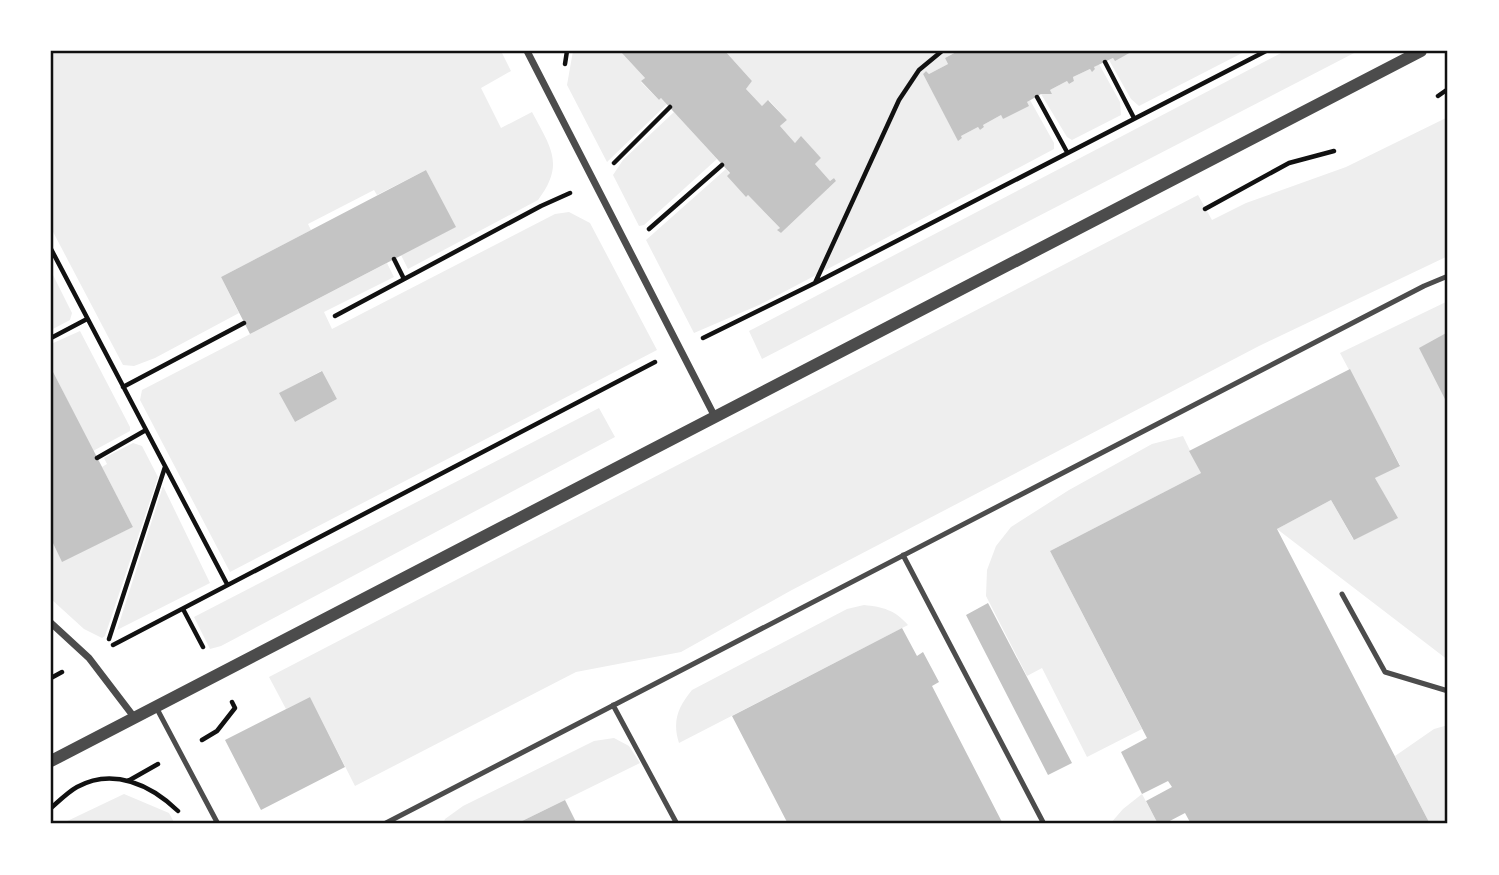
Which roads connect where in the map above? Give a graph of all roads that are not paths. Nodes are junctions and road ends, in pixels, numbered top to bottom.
1 (527, 51) edge
2 (1422, 51) edge
3 (1448, 276) edge
4 (715, 417) junction
5 (903, 555) junction
6 (1342, 594) dead end
7 (51, 622) edge
8 (1448, 691) edge
9 (613, 705) junction
10 (155, 706) junction
11 (134, 717) junction
12 (51, 761) edge
13 (218, 824) edge
14 (384, 824) edge
15 (677, 824) edge
16 (1044, 824) edge

1 - 4 street
2 - 4 street
3 - 5 lane
4 - 10 street
5 - 9 lane
5 - 16 lane
6 - 8 lane
7 - 11 street
9 - 14 lane
9 - 15 lane
10 - 11 street
10 - 13 lane
11 - 12 street

